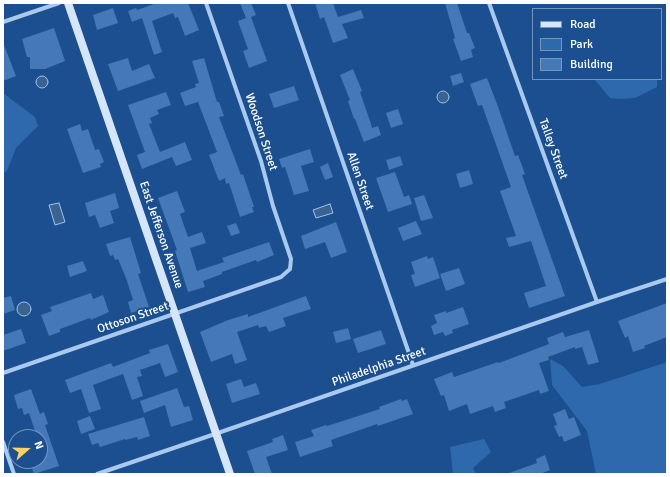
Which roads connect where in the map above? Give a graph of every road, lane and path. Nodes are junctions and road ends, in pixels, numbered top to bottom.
1 (59, 3) edge
2 (68, 3) edge
3 (206, 3) edge
4 (288, 3) edge
5 (489, 3) edge
6 (3, 22) edge
7 (290, 269) joint
8 (667, 279) edge
9 (597, 302) junction
10 (175, 314) junction
11 (413, 365) junction
12 (3, 373) edge
13 (216, 434) junction
14 (3, 442) edge
15 (14, 474) edge
16 (97, 474) edge
17 (230, 474) edge

1 - 6 street
2 - 10 street, East Jefferson Avenue
3 - 7 street, Woodson Street
4 - 11 street, Allen Street
5 - 9 street, Talley Street
7 - 10 street, Ottoson Street
8 - 9 street, Philadelphia Street
9 - 11 street, Philadelphia Street
10 - 12 street, Ottoson Street
10 - 13 street, East Jefferson Avenue
11 - 13 street, Philadelphia Street
13 - 16 street, Philadelphia Street
13 - 17 street, East Jefferson Avenue
14 - 15 street

